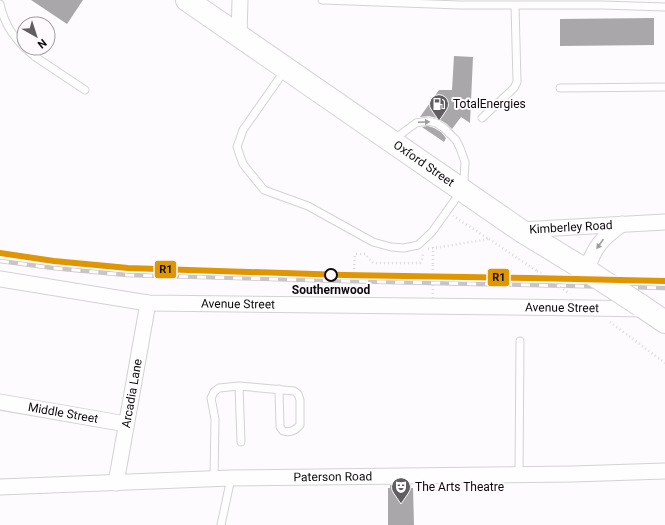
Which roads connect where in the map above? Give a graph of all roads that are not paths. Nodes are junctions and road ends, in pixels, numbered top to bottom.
1 (187, 0) edge
2 (240, 0) edge
3 (322, 0) edge
4 (0, 4) edge
5 (515, 6) junction
6 (665, 7) edge
7 (239, 36) junction
8 (16, 39) edge
9 (34, 56) edge
10 (287, 68) junction
11 (665, 87) edge
12 (560, 88) dead end
13 (85, 90) dead end
14 (482, 118) dead end
15 (392, 141) junction
16 (462, 190) junction
17 (665, 222) edge
18 (622, 224) junction
19 (520, 230) junction
20 (590, 272) junction
21 (0, 279) edge
22 (148, 303) junction
23 (643, 307) junction
24 (665, 322) edge
25 (520, 341) dead end
26 (239, 386) junction
27 (280, 390) junction
28 (0, 402) edge
29 (126, 424) junction
30 (241, 442) dead end
31 (665, 471) edge
32 (519, 474) junction
33 (230, 478) junction
34 (214, 479) junction
35 (116, 483) junction
36 (0, 487) edge
37 (221, 525) edge

1 - 7 main road, Oxford Street
2 - 7 street
3 - 5 lane
4 - 8 lane
5 - 6 lane
5 - 14 lane
7 - 10 main road, Oxford Street
9 - 13 lane
10 - 15 main road, Oxford Street
10 - 16 lane
11 - 12 lane
15 - 16 main road, Oxford Street
15 -> 16 lane
16 - 19 main road, Oxford Street
17 - 18 street, Kimberley Road
18 - 19 street, Kimberley Road
18 -> 20 street, Kimberley Road
19 - 20 main road, Oxford Street
20 - 23 main road, Oxford Street, bridge
21 - 22 street, Avenue Street
22 - 23 street, Avenue Street
22 - 29 street, Arcadia Lane
23 - 24 main road, Oxford Street
25 - 32 lane
26 - 27 lane
26 - 30 lane
26 - 34 lane
27 - 27 lane
28 - 29 street, Middle Street
29 - 35 street, Arcadia Lane
31 - 32 street, Paterson Road
32 - 33 street, Paterson Road
33 - 34 street, Paterson Road
33 - 37 lane
34 - 35 street, Paterson Road
35 - 36 street, Paterson Road

